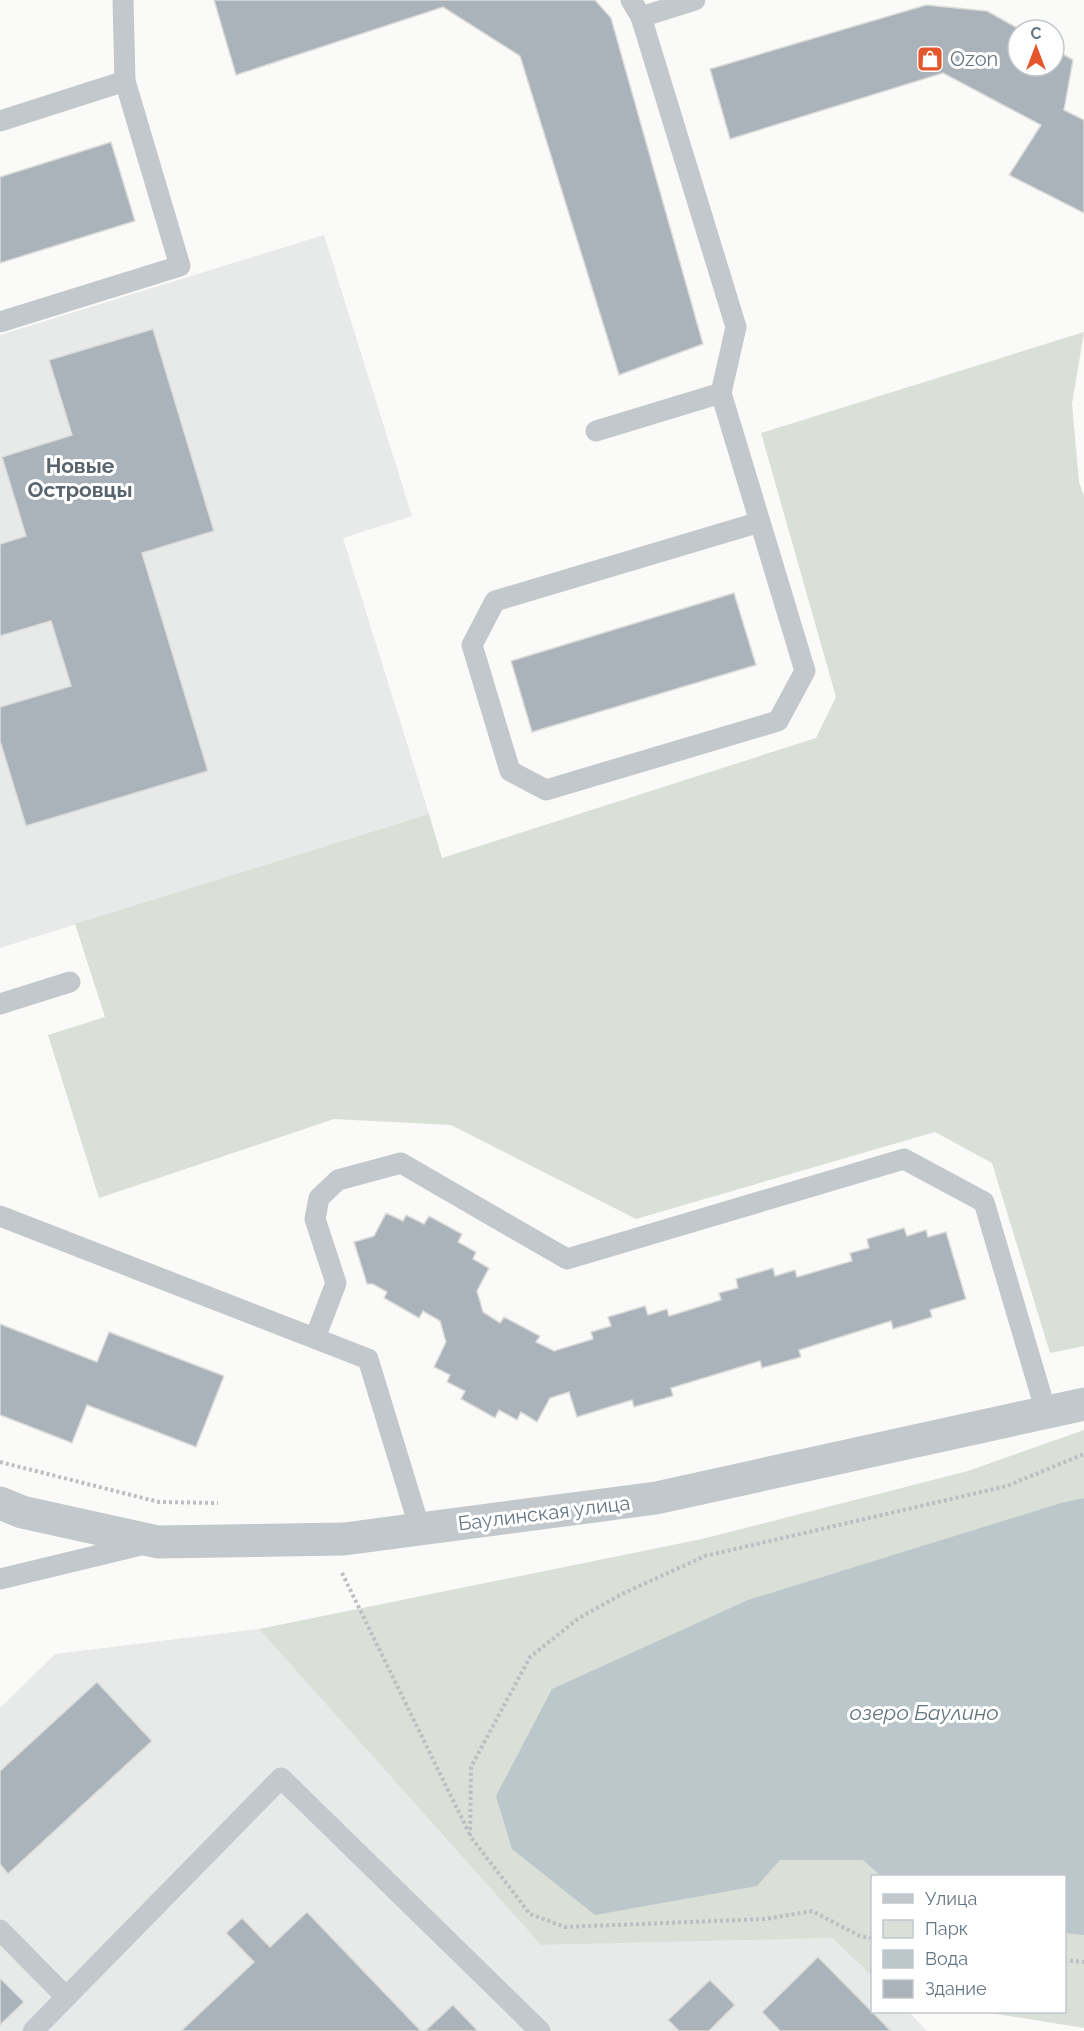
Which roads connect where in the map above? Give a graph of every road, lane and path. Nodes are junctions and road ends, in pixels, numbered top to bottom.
1 (123, 0) edge
2 (695, 0) edge
3 (636, 8) edge
4 (124, 81) junction
5 (0, 121) edge
6 (0, 322) edge
7 (721, 393) junction
8 (596, 431) dead end
9 (760, 522) junction
10 (70, 982) dead end
11 (0, 1004) edge
12 (0, 1216) edge
13 (315, 1338) junction
14 (1084, 1404) edge
15 (1046, 1413) junction
16 (1084, 1454) edge
17 (0, 1462) edge
18 (0, 1503) edge
19 (230, 1503) dead end
20 (420, 1529) junction
21 (158, 1542) junction
22 (339, 1567) dead end
23 (0, 1579) edge
24 (470, 1836) junction
25 (0, 1930) edge
26 (871, 1938) edge
27 (1066, 1960) edge
28 (1084, 1962) edge
29 (66, 1997) junction
30 (33, 2031) edge
31 (540, 2031) edge

1 - 4 lane
2 - 3 lane
3 - 7 lane
4 - 5 lane
4 - 6 lane
7 - 8 lane
7 - 9 lane
9 - 9 lane
10 - 11 lane
12 - 13 lane
13 - 15 lane
13 - 20 lane
14 - 15 street, Баулинская улица
15 - 20 street, Баулинская улица
16 - 24 path
17 - 19 path
18 - 21 street, Баулинская улица
20 - 21 street, Баулинская улица
21 - 23 lane
22 - 24 path
24 - 26 path
25 - 29 lane
27 - 28 path
29 - 30 lane
29 - 31 lane

